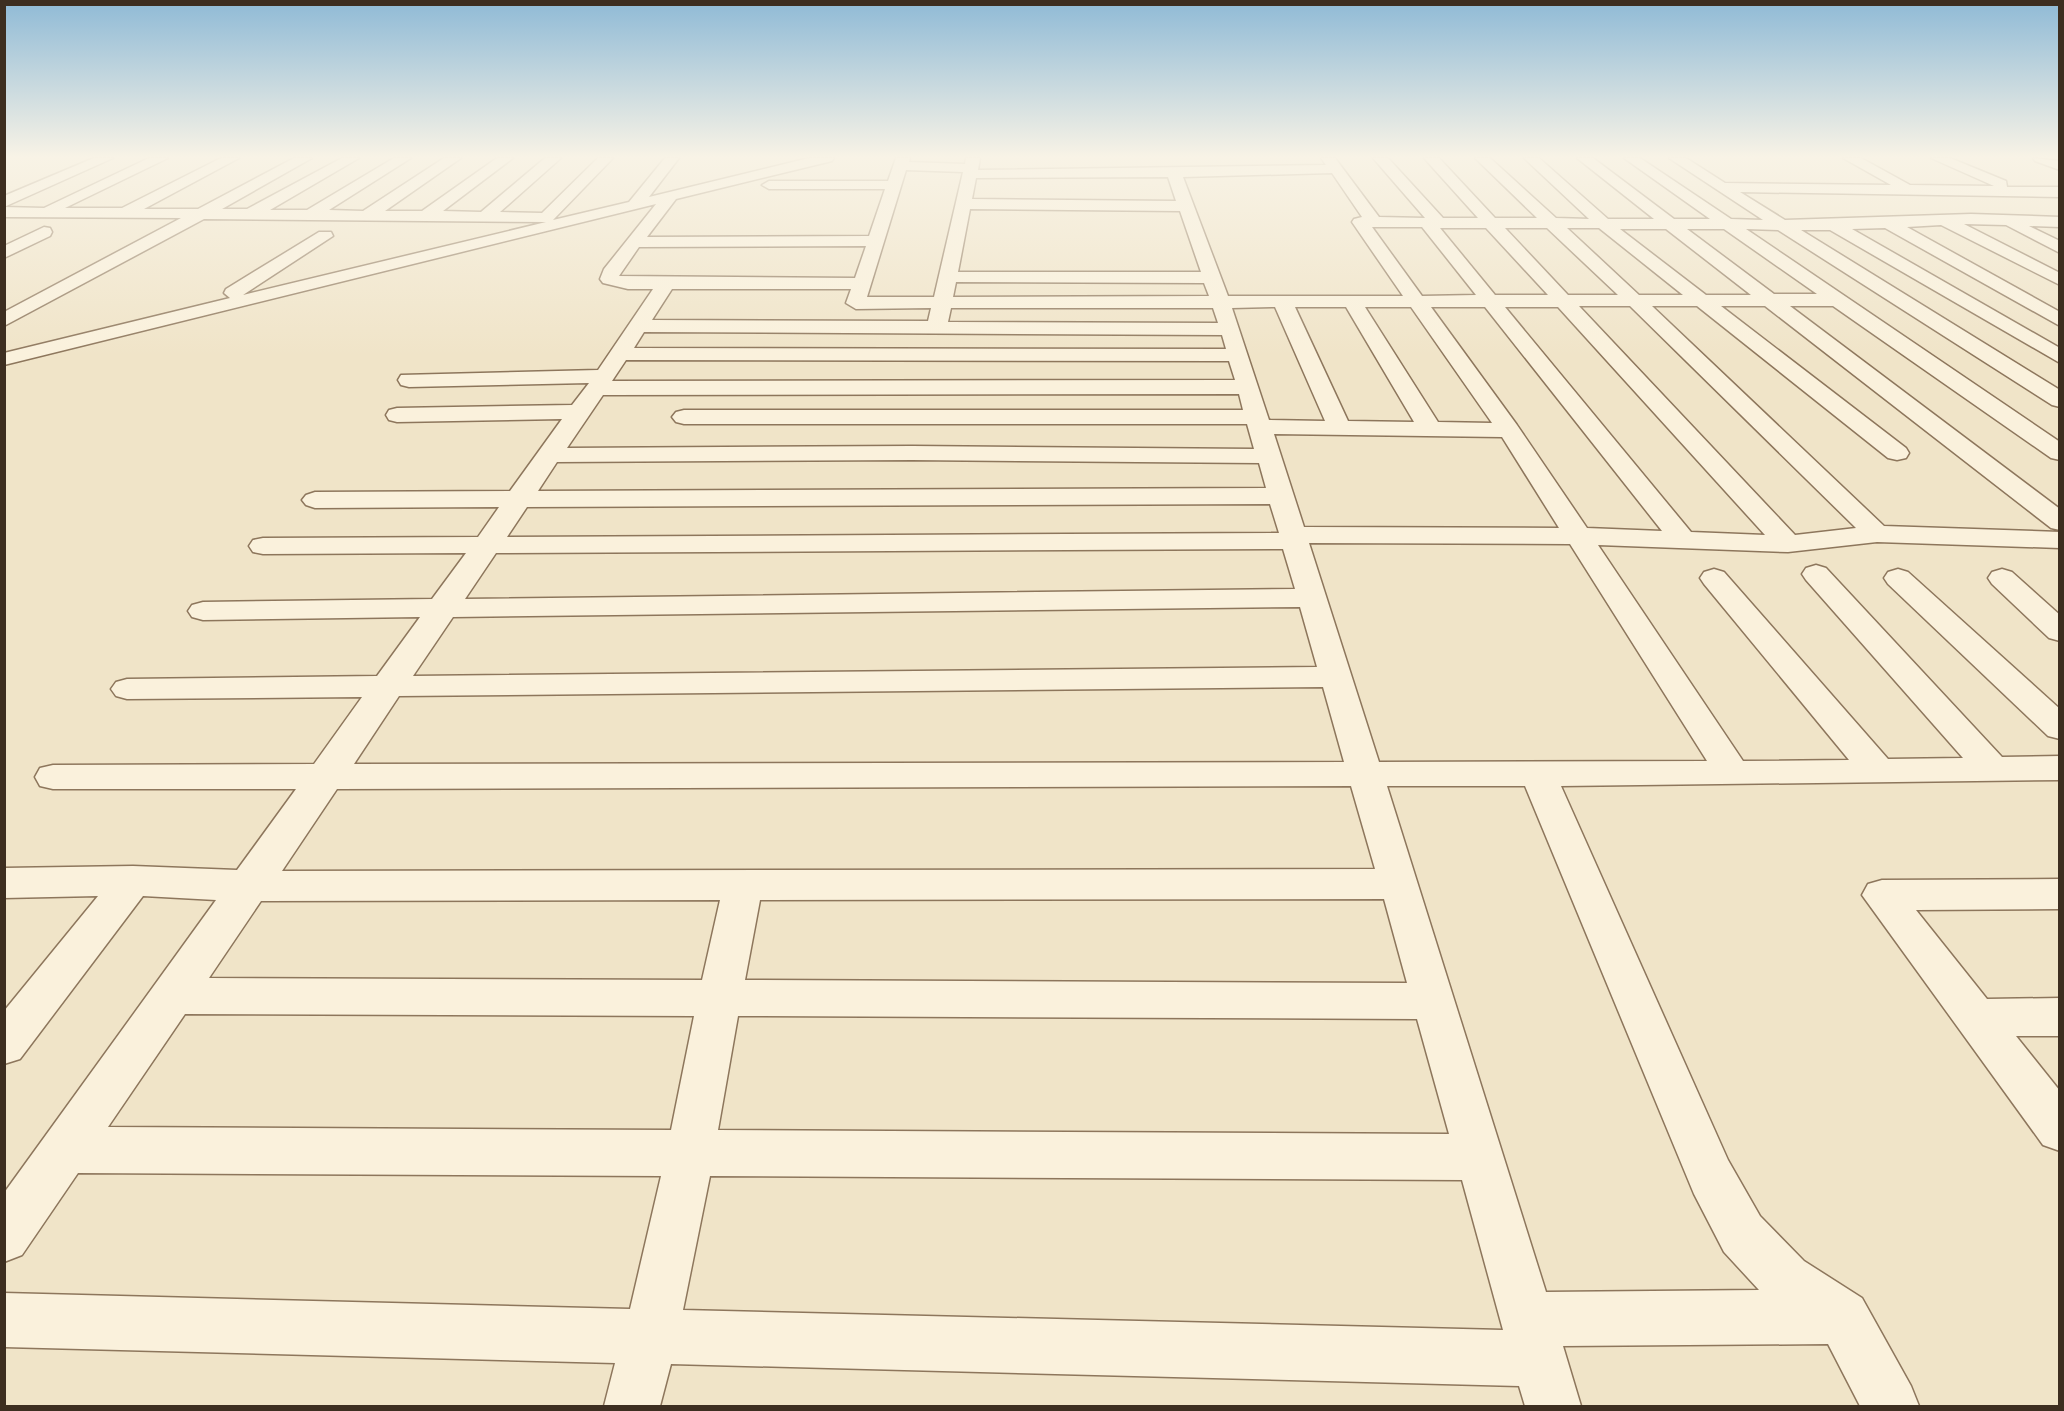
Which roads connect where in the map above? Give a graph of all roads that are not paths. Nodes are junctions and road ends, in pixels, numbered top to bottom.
1 (181, 224) edge
2 (561, 224) edge
3 (648, 224) edge
4 (878, 224) edge
5 (961, 224) edge
6 (1192, 224) edge
7 (1361, 224) edge
8 (1434, 224) edge
9 (1490, 224) edge
10 (1551, 224) edge
11 (1597, 224) edge
12 (1605, 224) junction
13 (1667, 224) junction
14 (1725, 224) junction
15 (1865, 224) edge
16 (1890, 224) edge
17 (1952, 224) edge
18 (2013, 224) edge
19 (1783, 225) junction
20 (1832, 225) junction
21 (876, 228) junction
22 (4, 232) edge
23 (44, 232) junction
24 (64, 233) dead end
25 (130, 234) dead end
26 (163, 234) junction
27 (198, 235) dead end
28 (291, 236) dead end
29 (429, 236) dead end
30 (510, 236) junction
31 (634, 242) junction
32 (2060, 248) edge
33 (4, 253) edge
34 (845, 262) dead end
35 (869, 262) junction
36 (617, 264) junction
37 (654, 273) junction
38 (948, 277) junction
39 (2060, 280) edge
40 (861, 284) junction
41 (1351, 300) junction
42 (1413, 300) junction
43 (1563, 300) junction
44 (1701, 300) junction
45 (1767, 300) junction
46 (1836, 300) junction
47 (1282, 301) junction
48 (1488, 301) junction
49 (1635, 301) junction
50 (942, 302) junction
51 (209, 309) junction
52 (4, 320) edge
53 (2060, 320) edge
54 (937, 328) junction
55 (1941, 341) dead end
56 (1967, 341) junction
57 (2032, 341) junction
58 (2060, 341) edge
59 (1232, 346) junction
60 (931, 356) junction
61 (8, 357) edge
62 (2060, 357) edge
63 (608, 371) junction
64 (409, 380) dead end
65 (925, 386) junction
66 (2060, 400) edge
67 (397, 415) dead end
68 (684, 417) dead end
69 (919, 418) junction
70 (1340, 428) junction
71 (1431, 430) junction
72 (1509, 430) junction
73 (912, 453) junction
74 (1897, 453) dead end
75 (2060, 453) edge
76 (550, 455) junction
77 (1281, 496) junction
78 (520, 498) junction
79 (315, 500) dead end
80 (2060, 522) edge
81 (1877, 534) junction
82 (1579, 536) junction
83 (1294, 538) junction
84 (2060, 540) edge
85 (1684, 541) junction
86 (1788, 544) junction
87 (487, 545) junction
88 (263, 546) dead end
89 (1816, 574) dead end
90 (1714, 578) dead end
91 (1898, 578) dead end
92 (2002, 578) dead end
93 (1312, 598) junction
94 (443, 608) junction
95 (203, 611) dead end
96 (2060, 632) edge
97 (1336, 677) junction
98 (389, 686) junction
99 (127, 688) dead end
100 (2060, 728) edge
101 (2060, 768) edge
102 (1993, 769) junction
103 (1537, 772) junction
104 (1732, 772) junction
105 (1879, 772) junction
106 (1365, 773) junction
107 (327, 775) junction
108 (53, 777) dead end
109 (133, 881) junction
110 (4, 883) edge
111 (1399, 884) junction
112 (743, 885) junction
113 (249, 886) junction
114 (2060, 894) edge
115 (172, 996) junction
116 (718, 999) junction
117 (1433, 1002) junction
118 (2060, 1017) edge
119 (1975, 1018) junction
120 (4, 1045) edge
121 (2060, 1129) edge
122 (65, 1150) junction
123 (691, 1153) junction
124 (1479, 1157) junction
125 (4, 1237) edge
126 (1842, 1317) junction
127 (4, 1320) edge
128 (652, 1336) junction
129 (1539, 1362) edge
130 (632, 1407) edge
131 (1892, 1407) edge

1 - 26 street
2 - 30 street
3 - 31 street
4 - 21 street
5 - 38 street
6 - 59 street
7 - 42 street
8 - 48 street
9 - 43 street
10 - 49 street
11 - 12 street
12 - 13 street
12 - 44 street
13 - 14 street
13 - 45 street
14 - 19 street
14 - 46 street
15 - 20 street
16 - 53 street
17 - 39 street
18 - 32 street
19 - 20 street
19 - 56 street
20 - 57 street
21 - 31 street
21 - 35 street
22 - 23 street
23 - 24 street
23 - 33 street
25 - 26 street
26 - 27 street
26 - 52 street
28 - 51 street
29 - 30 street
30 - 51 street
31 - 36 street
34 - 35 street
35 - 40 street
36 - 37 street
36 - 37 street
37 - 40 street
37 - 63 street
38 - 50 street
38 - 59 street
40 - 50 street
41 - 42 street
41 - 47 street
41 - 71 street
42 - 48 street
42 - 72 street
43 - 48 street
43 - 49 street
43 - 86 street
44 - 45 street
44 - 49 street
44 - 74 street
45 - 46 street
45 - 80 street
46 - 75 street
47 - 59 street
47 - 70 street
48 - 85 street
49 - 81 street
50 - 54 street
50 - 59 street
51 - 61 street
54 - 59 street
54 - 60 street
54 - 63 street
55 - 56 street
56 - 57 street
56 - 66 street
57 - 58 street
57 - 62 street
59 - 60 street
59 - 65 street
59 - 69 street
59 - 70 street
59 - 73 street
59 - 77 street
60 - 63 street
60 - 65 street
63 - 64 street
63 - 65 street
63 - 67 street
63 - 76 street
65 - 69 street
68 - 69 street
69 - 73 street
70 - 71 street
71 - 72 street
72 - 82 street
73 - 76 street
76 - 78 street
77 - 78 street
77 - 83 street
78 - 79 street
78 - 87 street
81 - 84 street
81 - 86 street
82 - 83 street
82 - 85 street
82 - 104 street
83 - 87 street
83 - 93 street
85 - 86 street
87 - 88 street
87 - 94 street
89 - 102 street
90 - 105 street
91 - 100 street
92 - 96 street
93 - 94 street
93 - 97 street
94 - 95 street
94 - 98 street
97 - 98 street
97 - 106 street
98 - 99 street
98 - 107 street
101 - 102 street
102 - 105 street
103 - 104 street
103 - 106 street
103 - 126 street
104 - 105 street
106 - 107 street
106 - 111 street
107 - 108 street
107 - 113 street
109 - 110 street
109 - 113 street
109 - 120 street
111 - 112 street
111 - 117 street
112 - 113 street
112 - 116 street
113 - 115 street
114 - 119 street
115 - 116 street
115 - 122 street
116 - 117 street
116 - 123 street
117 - 124 street
118 - 119 street
119 - 121 street
122 - 123 street
122 - 125 street
123 - 124 street
123 - 128 street
124 - 129 street
126 - 129 street
126 - 131 street
127 - 128 street
128 - 129 street
128 - 130 street

